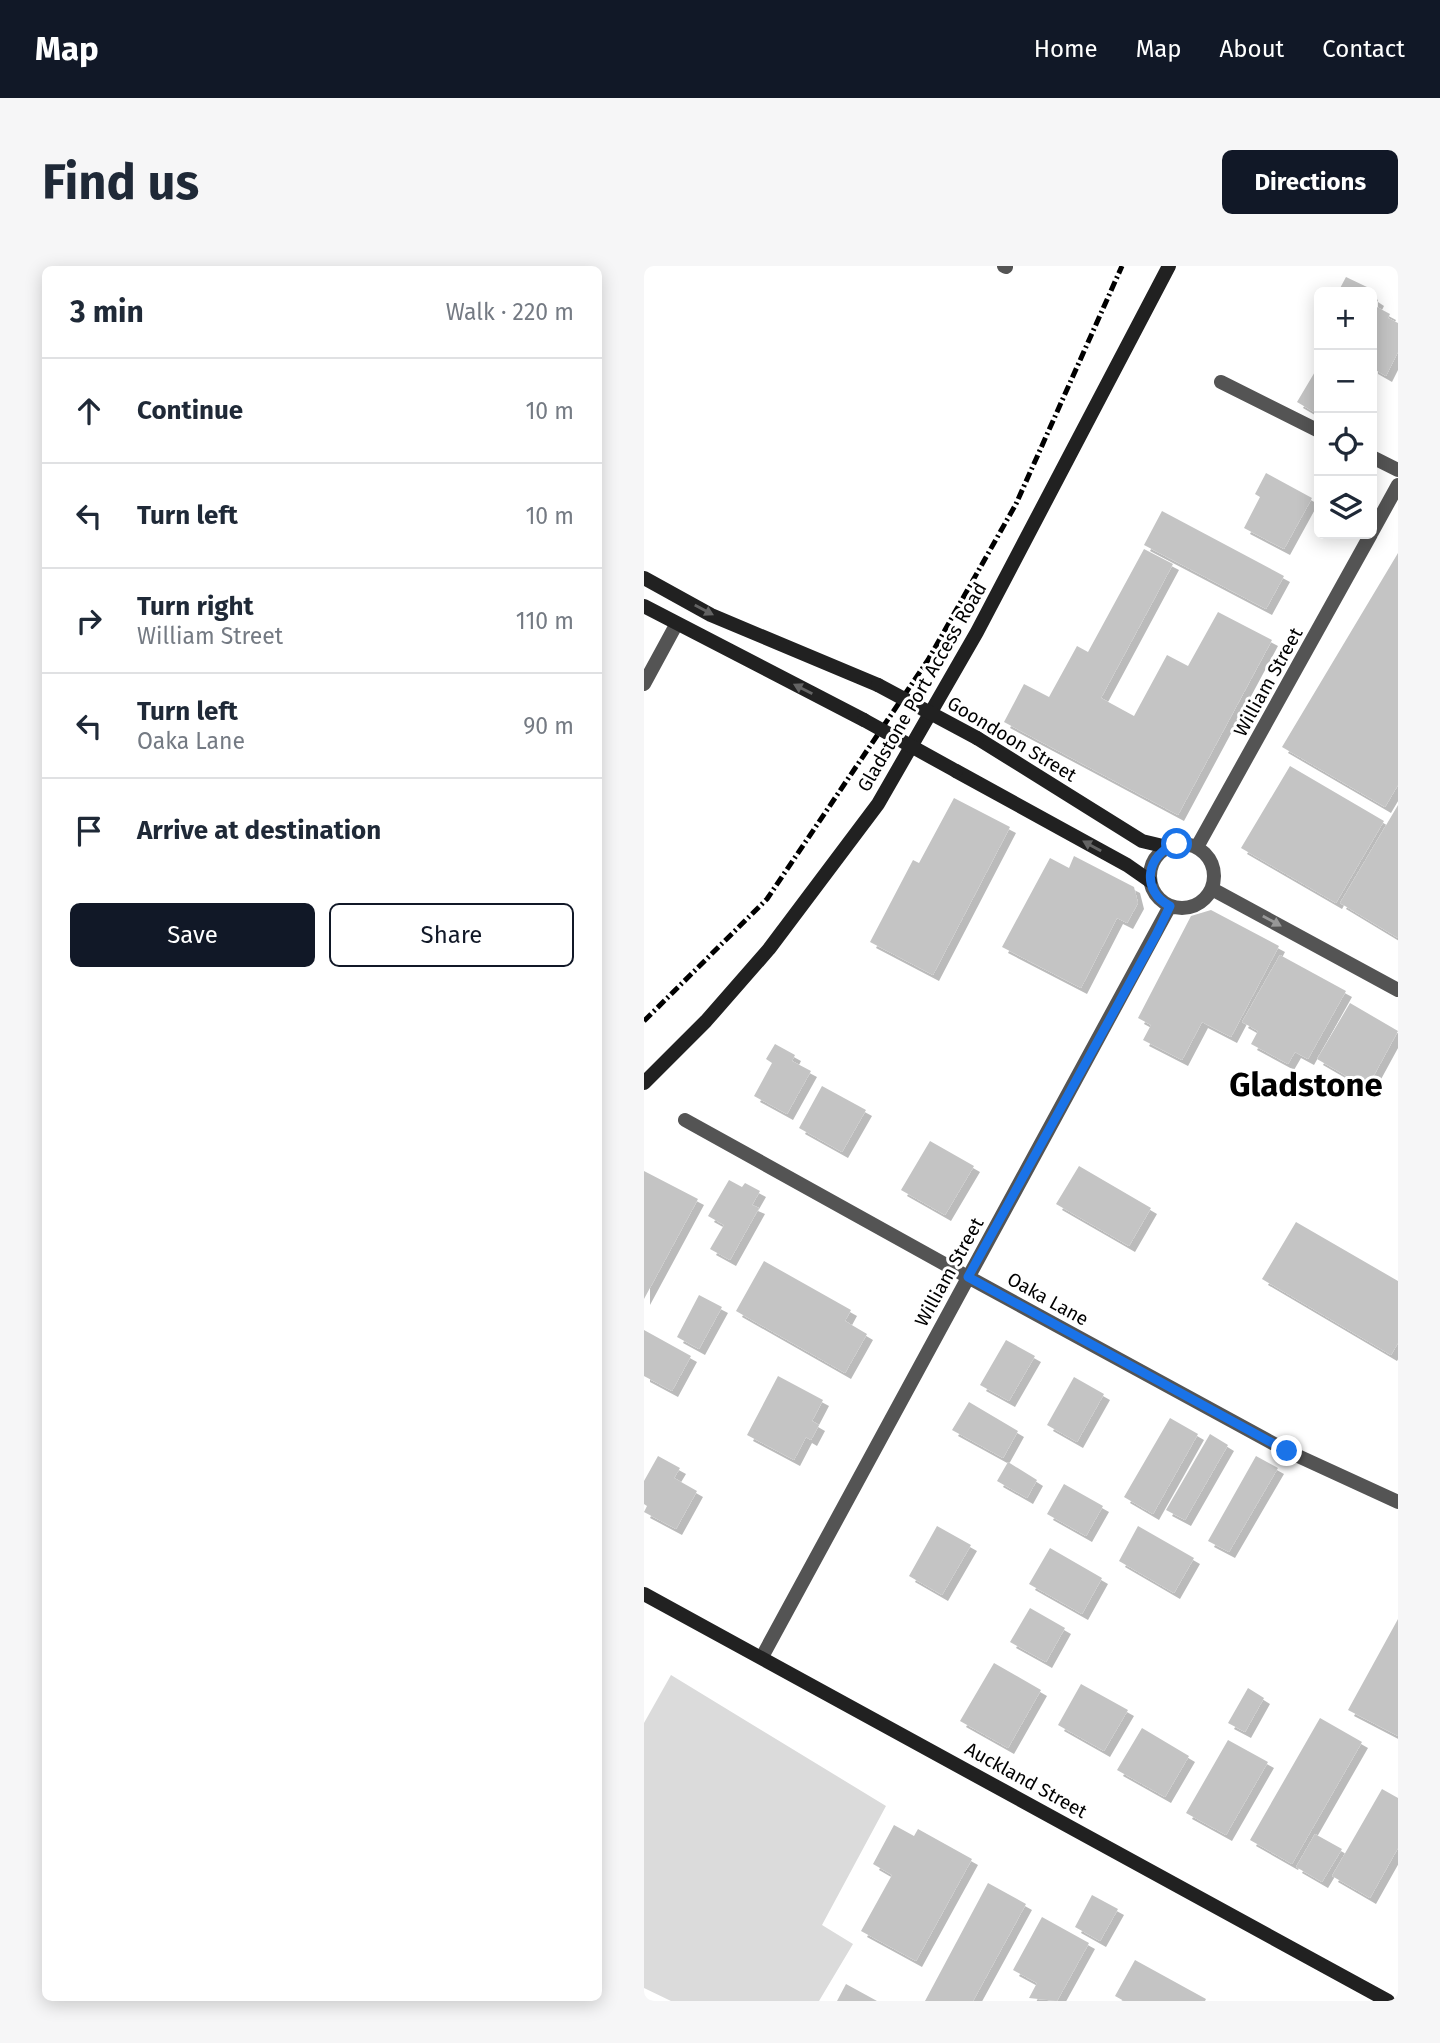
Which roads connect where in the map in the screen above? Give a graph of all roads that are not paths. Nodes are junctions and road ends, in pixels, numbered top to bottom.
1 (1170, 266) edge
2 (1220, 382) dead end
3 (1314, 429) edge
4 (1377, 460) edge
5 (1398, 470) edge
6 (1398, 485) edge
7 (1377, 522) edge
8 (1368, 539) edge
9 (644, 578) edge
10 (644, 606) edge
11 (676, 625) junction
12 (644, 684) edge
13 (1167, 847) junction
14 (1197, 848) junction
15 (1150, 881) junction
16 (1212, 889) junction
17 (1170, 906) junction
18 (1398, 990) edge
19 (644, 1083) edge
20 (685, 1120) dead end
21 (968, 1277) junction
22 (1398, 1502) edge
23 (644, 1594) edge
24 (762, 1657) junction
25 (1388, 2001) edge

1 - 19 street, Gladstone Port Access Road
2 - 3 street
4 - 5 street
6 - 7 street, William Street
8 - 14 street, William Street
9 -> 13 street, Goondoon Street, bridge
10 - 11 street
11 - 12 street
15 -> 11 street, bridge
13 - 14 street
13 - 15 street
14 - 16 street
15 - 17 street
16 - 17 street
16 -> 18 street
17 - 21 street, William Street
20 - 21 street, Oaka Lane
21 - 22 street, Oaka Lane
21 - 24 street, William Street
23 - 24 street, Auckland Street
24 - 25 street, Auckland Street

